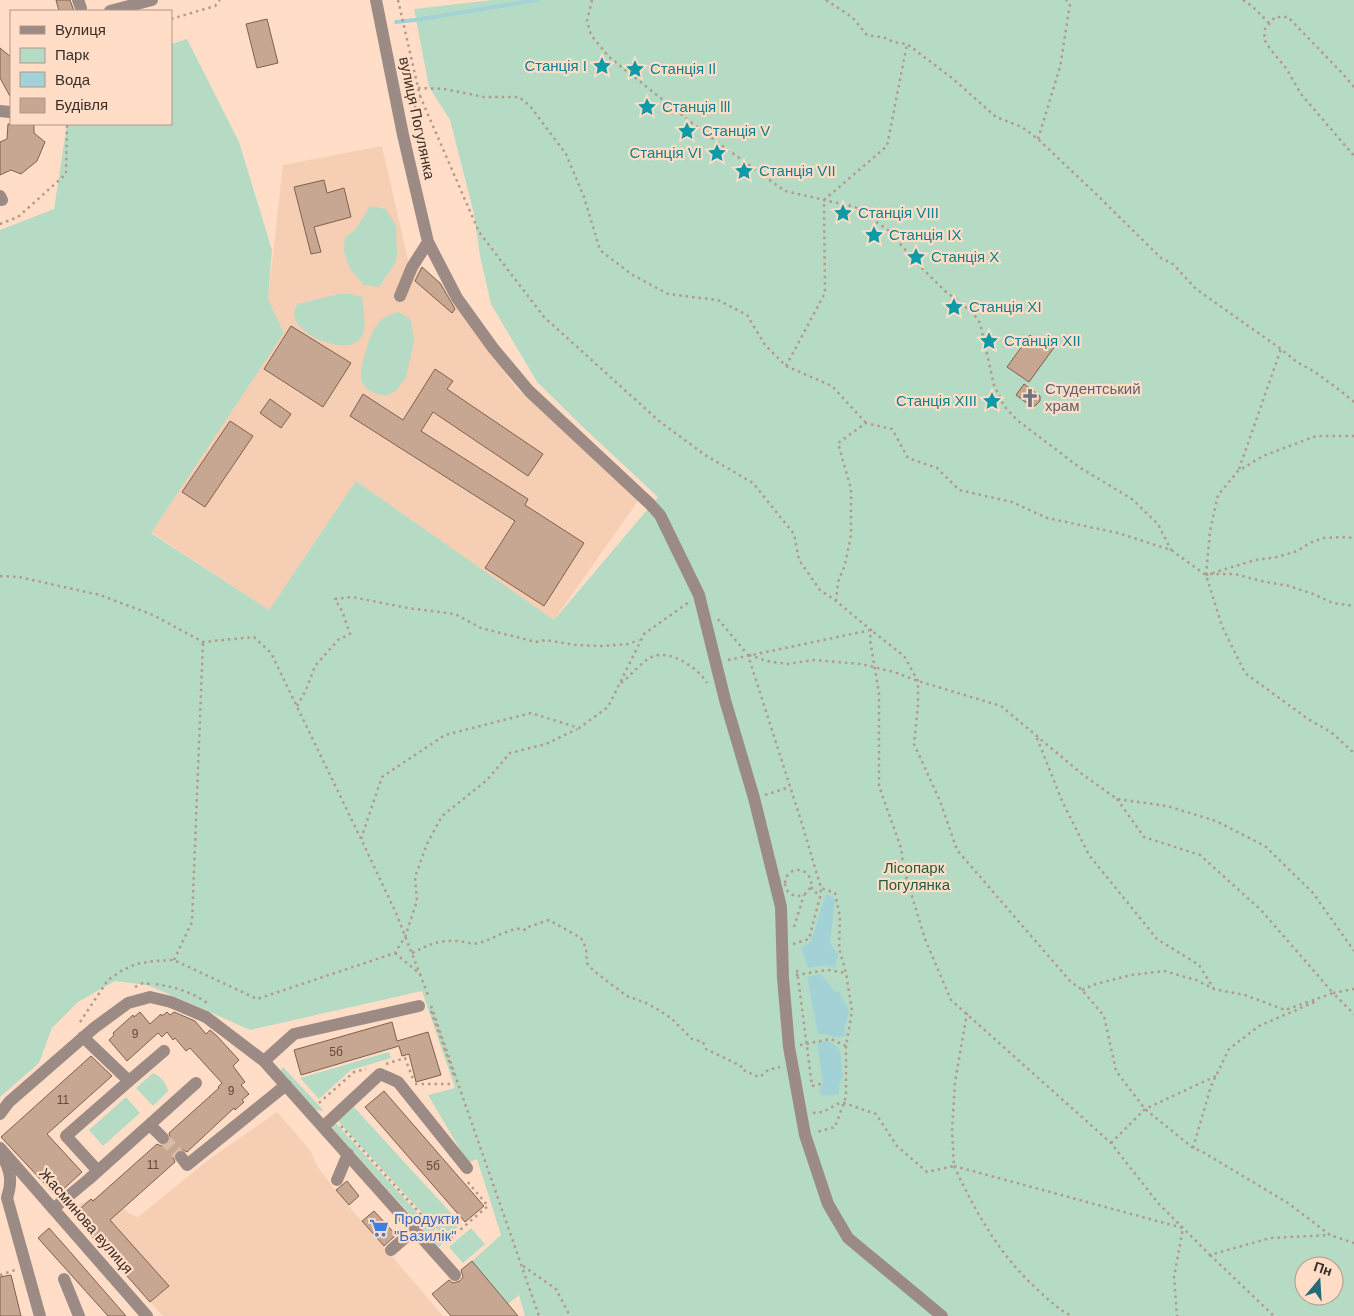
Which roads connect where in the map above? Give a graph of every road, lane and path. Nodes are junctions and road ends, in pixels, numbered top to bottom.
1 (152, 0) edge
2 (220, 0) edge
3 (376, 0) edge
4 (398, 0) edge
5 (592, 0) edge
6 (826, 0) edge
7 (1066, 0) edge
8 (1244, 0) edge
9 (114, 10) edge
10 (172, 19) edge
11 (1270, 23) junction
12 (907, 44) junction
13 (1354, 87) edge
14 (418, 88) junction
15 (420, 96) junction
16 (67, 125) edge
17 (403, 135) junction
18 (1038, 139) junction
19 (1354, 156) edge
20 (824, 200) junction
21 (0, 224) edge
22 (428, 242) junction
23 (400, 296) dead end
24 (1281, 349) junction
25 (786, 366) junction
26 (1354, 402) edge
27 (866, 423) junction
28 (1354, 436) edge
29 (1238, 471) junction
30 (1354, 538) edge
31 (1171, 550) junction
32 (1206, 575) junction
33 (0, 576) edge
34 (699, 595) junction
35 (836, 601) junction
36 (1354, 606) edge
37 (717, 618) dead end
38 (872, 630) junction
39 (641, 640) junction
40 (203, 642) junction
41 (748, 655) junction
42 (716, 663) junction
43 (875, 667) junction
44 (918, 681) junction
45 (619, 684) junction
46 (711, 690) dead end
47 (297, 706) junction
48 (579, 728) junction
49 (1037, 737) junction
50 (1354, 753) edge
51 (790, 787) junction
52 (754, 798) junction
53 (1117, 799) junction
54 (361, 838) junction
55 (811, 888) junction
56 (820, 888) junction
57 (804, 895) junction
58 (820, 897) junction
59 (793, 932) dead end
60 (405, 937) junction
61 (794, 938) dead end
62 (791, 947) junction
63 (1354, 951) edge
64 (395, 953) junction
65 (412, 954) junction
66 (174, 960) junction
67 (796, 967) dead end
68 (846, 973) junction
69 (420, 974) junction
70 (797, 975) junction
71 (783, 978) junction
72 (1214, 989) junction
73 (1354, 989) edge
74 (1082, 990) junction
75 (1333, 993) junction
76 (419, 1006) joint
77 (967, 1014) junction
78 (1354, 1014) edge
79 (79, 1024) dead end
80 (83, 1037) junction
81 (806, 1044) junction
82 (846, 1046) junction
83 (789, 1047) junction
84 (164, 1051) dead end
85 (264, 1060) junction
86 (793, 1069) junction
87 (1216, 1076) junction
88 (129, 1081) junction
89 (196, 1083) dead end
90 (286, 1084) junction
91 (821, 1084) dead end
92 (459, 1085) junction
93 (314, 1096) dead end
94 (844, 1103) junction
95 (1145, 1109) junction
96 (0, 1114) edge
97 (802, 1115) junction
98 (333, 1118) junction
99 (150, 1125) junction
100 (323, 1127) junction
101 (806, 1135) junction
102 (163, 1138) tunnel mouth
103 (1111, 1143) junction
104 (1192, 1148) junction
105 (0, 1149) edge
106 (348, 1154) junction
107 (181, 1157) dead end
108 (954, 1166) junction
109 (98, 1171) junction
110 (465, 1172) joint
111 (337, 1180) dead end
112 (53, 1209) junction
113 (1183, 1228) junction
114 (415, 1229) junction
115 (1330, 1235) junction
116 (1354, 1243) edge
117 (391, 1250) dead end
118 (1210, 1255) junction
119 (521, 1265) junction
120 (25, 1266) junction
121 (0, 1275) edge
122 (455, 1275) dead end
123 (64, 1279) dead end
124 (40, 1316) edge
125 (79, 1316) edge
126 (147, 1316) edge
127 (539, 1316) edge
128 (570, 1316) edge
129 (942, 1316) edge
130 (1072, 1316) edge
131 (1177, 1316) edge
132 (1274, 1316) edge

1 - 9 street
2 - 10 path
3 - 17 street, вулиця Погулянка
4 - 14 path
5 - 20 path
6 - 12 path
7 - 18 path
8 - 11 path
11 - 13 path
11 - 19 path
12 - 18 path
12 - 20 path
14 - 15 path
14 - 25 path
15 - 17 path
15 - 35 path
16 - 21 path
17 - 22 street, вулиця Погулянка
18 - 24 path
20 - 25 path
20 - 31 path
22 - 23 street
22 - 34 street, вулиця Погулянка
24 - 26 path
24 - 29 path
25 - 27 path
27 - 31 path
27 - 35 path
28 - 29 path
29 - 32 path
30 - 32 path
31 - 32 path
32 - 36 path
32 - 50 path
33 - 40 path
34 - 39 path
34 - 42 street, вулиця Погулянка
35 - 38 path
37 - 41 path
38 - 41 path
38 - 43 path
38 - 44 path
39 - 45 path
39 - 47 path
40 - 47 path
40 - 66 path
41 - 42 path
41 - 43 path
41 - 51 path
42 - 52 street, вулиця Погулянка
43 - 44 path
43 - 77 path
44 - 49 path
44 - 74 path
45 - 46 path
45 - 48 path
47 - 54 path
48 - 54 path
48 - 60 path
49 - 53 path
49 - 72 path
51 - 52 path
51 - 56 path
52 - 62 street, вулиця Погулянка
53 - 63 path
53 - 75 path
54 - 60 path
55 - 57 path
55 - 57 path
55 - 58 path
56 - 58 path
56 - 68 path
57 - 59 path
58 - 62 path
60 - 64 path
60 - 65 path
61 - 62 path
62 - 71 street, вулиця Погулянка
64 - 66 path
64 - 69 path
65 - 69 path
65 - 86 path
66 - 79 path
67 - 70 path
68 - 70 path
68 - 82 path
69 - 92 path
70 - 71 path
70 - 81 path
71 - 83 street, вулиця Погулянка
72 - 74 path
72 - 75 path
73 - 75 path
74 - 95 path
75 - 78 path
75 - 87 path
76 - 85 street
76 - 92 path
77 - 103 path
77 - 108 path
80 - 85 street
80 - 88 street
80 - 96 street
81 - 82 path
81 - 83 path
81 - 91 path
82 - 94 path
83 - 86 street, вулиця Погулянка
84 - 88 street
85 - 90 street
86 - 97 street, вулиця Погулянка
87 - 95 path
87 - 104 path
88 - 109 street
89 - 99 street
90 - 100 street
90 - 107 street
92 - 119 path
93 - 98 path
94 - 97 path
94 - 101 path
94 - 108 path
95 - 103 path
95 - 104 path
97 - 101 street, вулиця Погулянка
98 - 100 street
98 - 110 street
98 - 110 path
99 - 102 street
99 - 109 street
100 - 106 street
101 - 129 street, вулиця Погулянка
103 - 113 path
104 - 115 path
105 - 112 street, Жасминова вулиця
105 - 120 street
106 - 111 street
106 - 114 street
108 - 113 path
108 - 130 path
109 - 112 street
112 - 126 street, Жасминова вулиця
113 - 118 path
113 - 131 path
114 - 117 street
114 - 122 street
115 - 116 path
115 - 118 path
118 - 132 path
119 - 127 path
119 - 128 path
120 - 121 path
120 - 124 street
123 - 125 street

